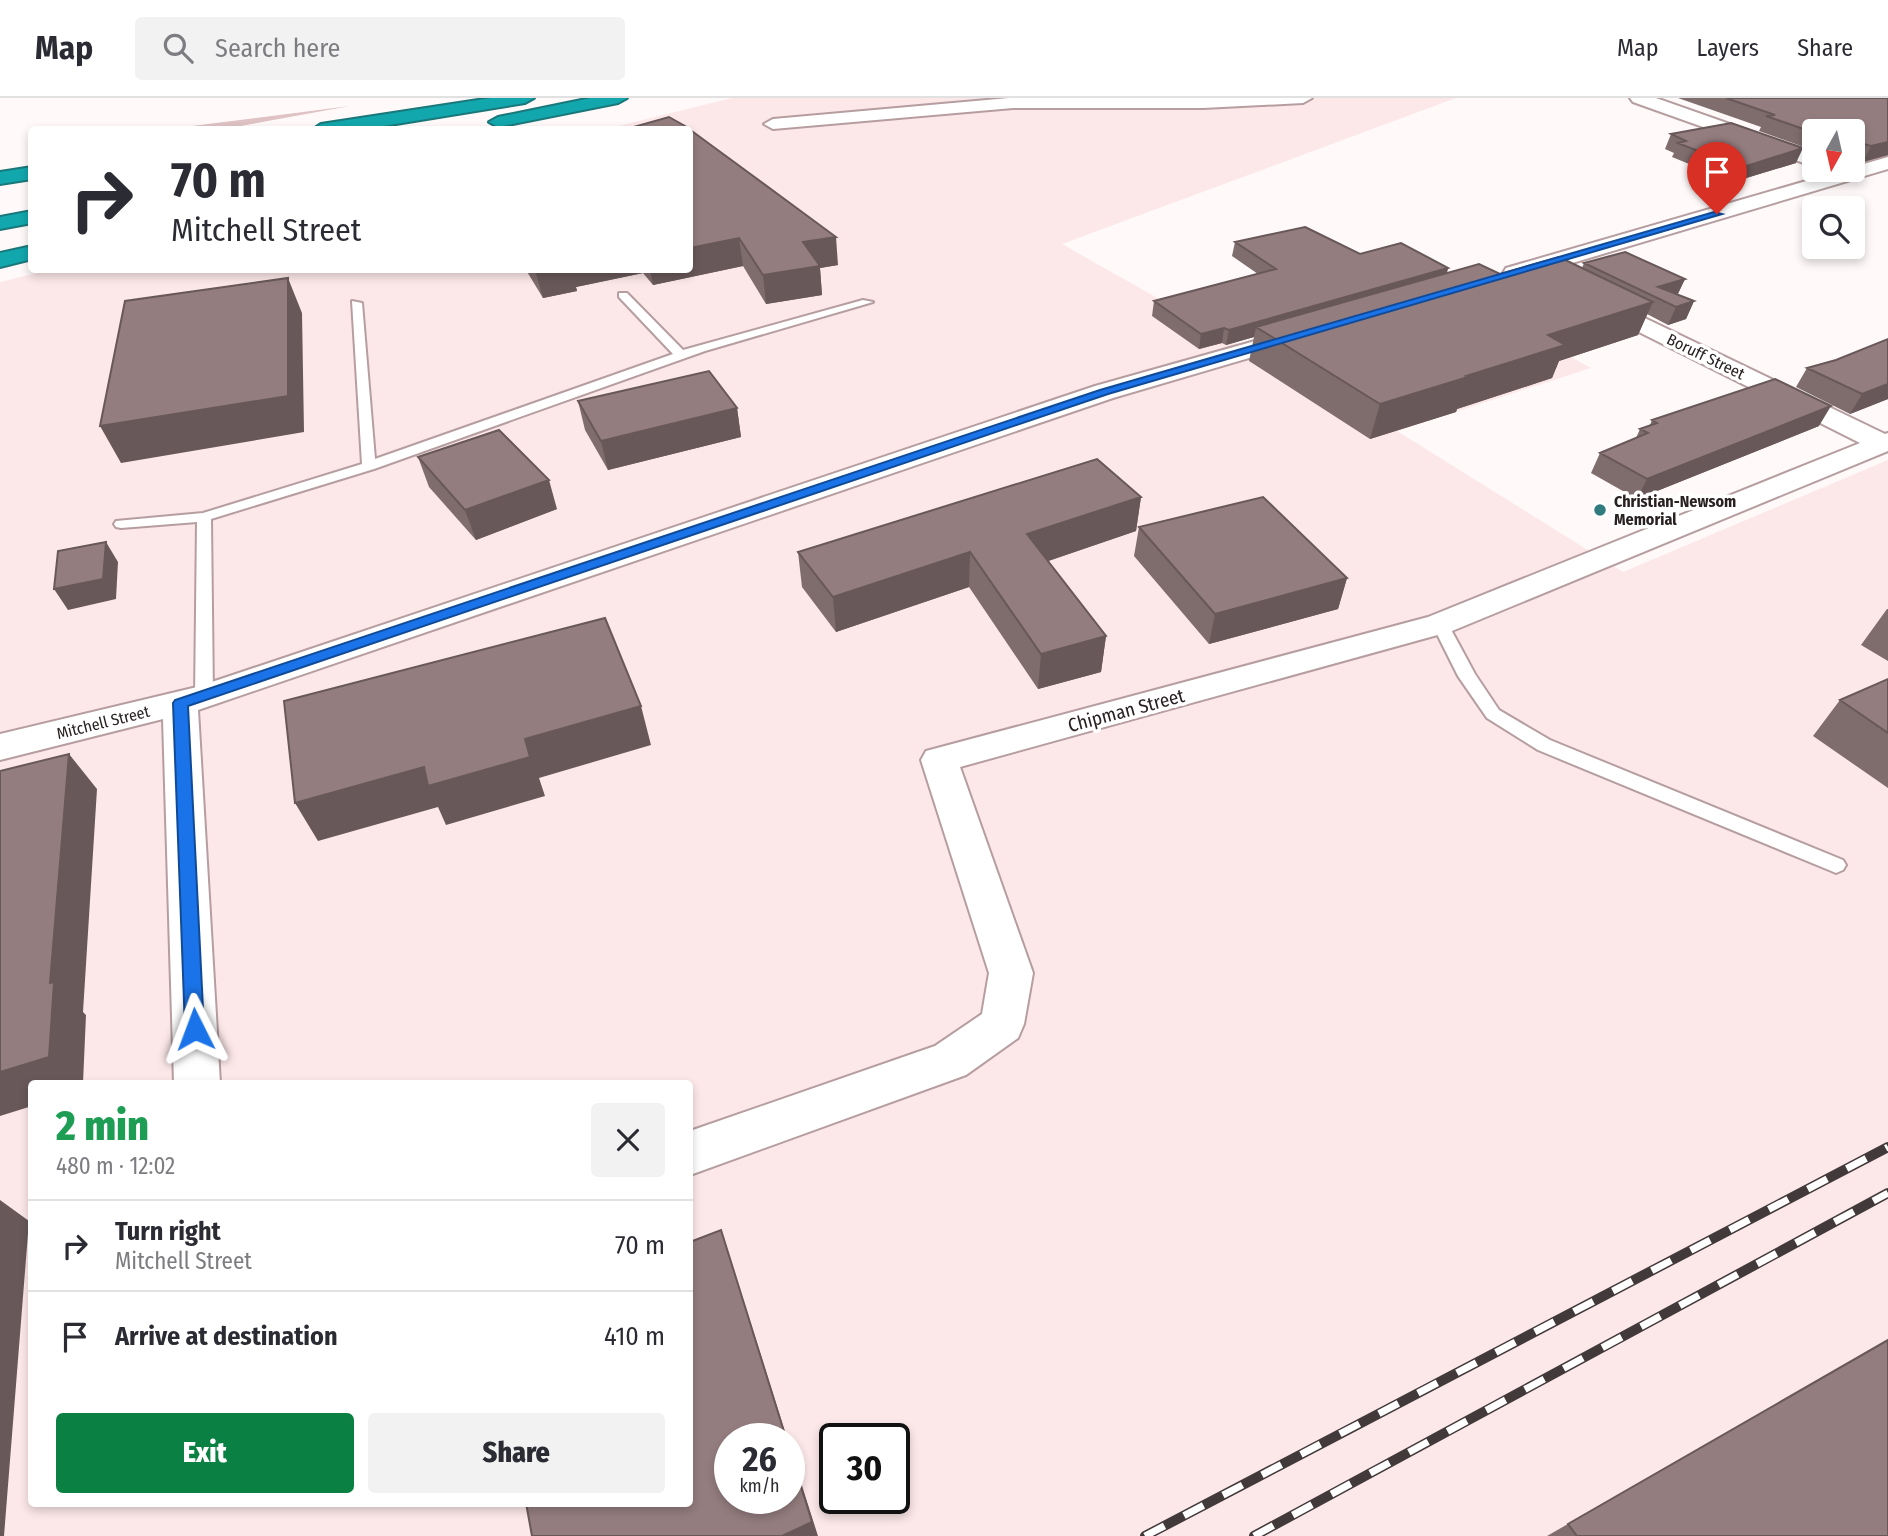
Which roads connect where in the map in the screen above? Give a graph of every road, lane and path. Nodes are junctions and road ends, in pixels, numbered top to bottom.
1 (526, 98) edge
2 (1303, 98) edge
3 (1639, 98) edge
4 (1261, 99) edge
5 (626, 100) edge
6 (773, 124) dead end
7 (347, 126) edge
8 (388, 126) edge
9 (481, 126) edge
10 (530, 126) edge
11 (1802, 156) edge
12 (1888, 163) edge
13 (1866, 168) edge
14 (28, 174) edge
15 (0, 178) edge
16 (1866, 179) edge
17 (1812, 182) edge
18 (1888, 187) edge
19 (28, 194) edge
20 (0, 199) edge
21 (28, 218) edge
22 (0, 223) edge
23 (28, 253) edge
24 (0, 260) edge
25 (1529, 268) junction
26 (1489, 280) edge
27 (623, 295) dead end
28 (867, 302) dead end
29 (356, 303) dead end
30 (1330, 326) edge
31 (681, 355) junction
32 (1885, 442) edge
33 (369, 466) junction
34 (204, 517) junction
35 (121, 524) dead end
36 (1440, 624) junction
37 (192, 700) junction
38 (0, 747) edge
39 (1836, 865) dead end
40 (197, 1080) edge
41 (693, 1152) edge

1 - 7 highway
1 - 8 highway
2 - 4 street
3 - 11 street
4 - 6 street
5 - 9 highway
5 - 10 highway
12 - 13 street
14 - 15 highway
16 - 18 street
17 - 25 street
19 - 20 highway
21 - 22 highway
23 - 24 highway
25 - 26 street
25 - 32 street, Boruff Street
27 - 31 lane
28 - 31 lane
29 - 33 lane
30 - 37 street, Mitchell Street
31 - 33 lane
32 - 36 street, Chipman Street
33 - 34 lane
34 - 35 lane
34 - 37 lane
36 - 39 lane
36 - 41 street, Chipman Street
37 - 38 street, Mitchell Street
37 - 40 street

